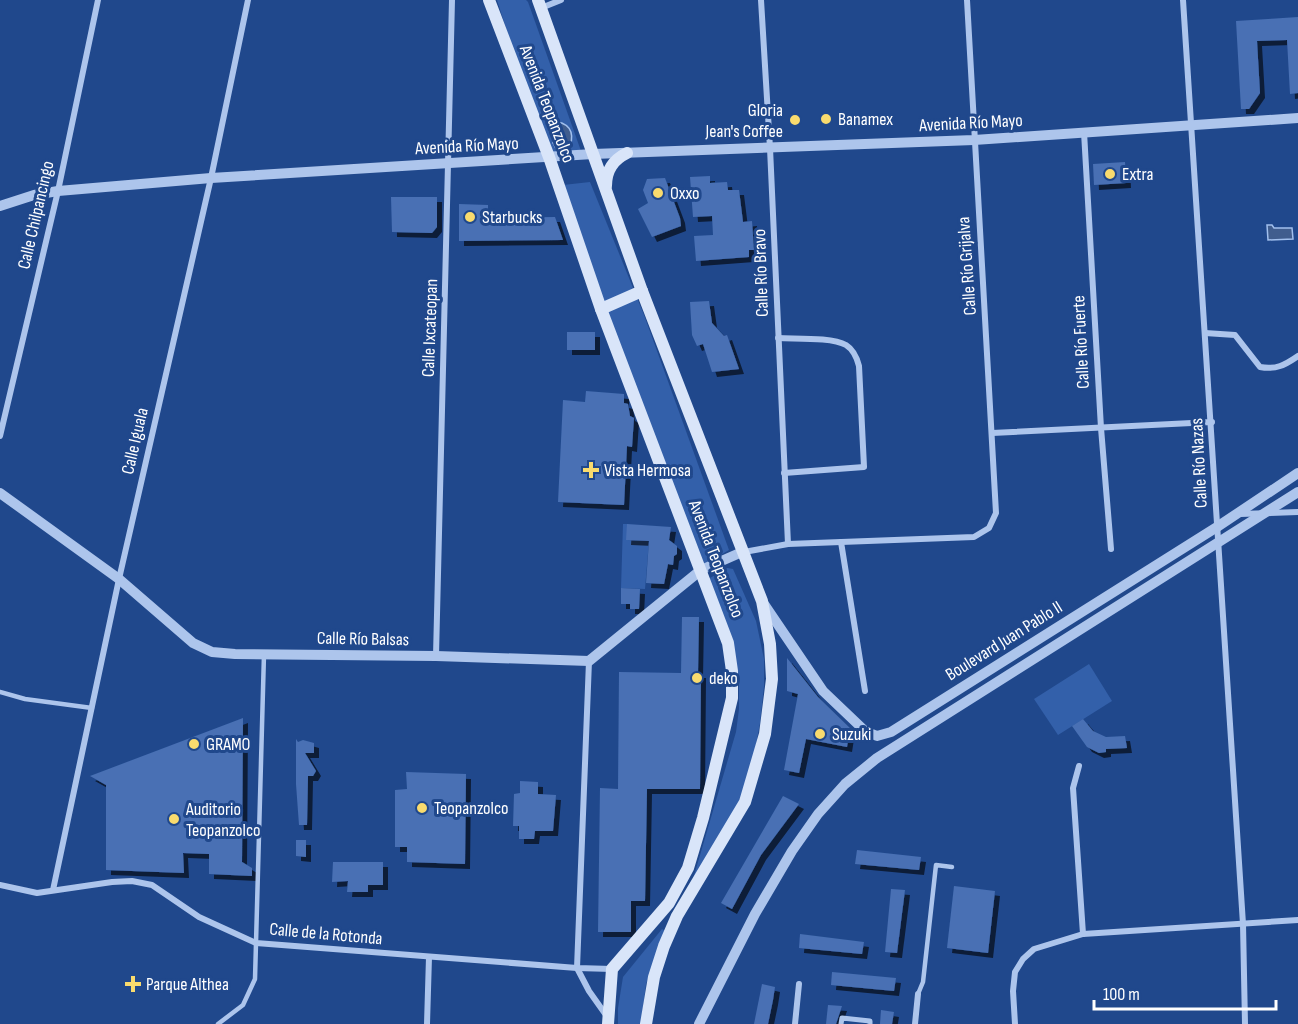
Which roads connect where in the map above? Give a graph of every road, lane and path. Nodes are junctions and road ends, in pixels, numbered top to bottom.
1 (98, 0) edge
2 (248, 0) edge
3 (452, 0) edge
4 (489, 0) edge
5 (561, 0) edge
6 (761, 0) edge
7 (967, 0) edge
8 (1183, 0) edge
9 (540, 4) edge
10 (1298, 118) edge
11 (1190, 125) junction
12 (1084, 132) junction
13 (974, 140) junction
14 (770, 148) junction
15 (627, 153) junction
16 (593, 154) junction
17 (549, 158) junction
18 (449, 164) junction
19 (211, 178) junction
20 (58, 190) junction
21 (606, 190) junction
22 (0, 206) edge
23 (642, 291) junction
24 (601, 309) junction
25 (1205, 333) junction
26 (778, 338) junction
27 (1298, 356) edge
28 (1212, 422) junction
29 (1101, 428) junction
30 (992, 433) junction
31 (0, 436) edge
32 (784, 473) junction
33 (1298, 473) edge
34 (1298, 492) edge
35 (0, 493) edge
36 (1298, 512) edge
37 (1267, 513) junction
38 (1236, 514) junction
39 (1217, 527) junction
40 (841, 542) junction
41 (1218, 542) junction
42 (788, 544) junction
43 (1111, 549) dead end
44 (742, 552) junction
45 (701, 570) junction
46 (119, 579) junction
47 (762, 601) junction
48 (264, 654) junction
49 (436, 656) junction
50 (589, 661) junction
51 (865, 691) dead end
52 (0, 692) edge
53 (92, 708) junction
54 (1079, 766) dead end
55 (952, 867) dead end
56 (0, 885) edge
57 (53, 890) junction
58 (1298, 920) edge
59 (1244, 924) junction
60 (1083, 934) junction
61 (256, 943) junction
62 (429, 957) junction
63 (577, 968) junction
64 (612, 969) junction
65 (799, 984) dead end
66 (918, 994) joint
67 (608, 1020) edge
68 (218, 1024) edge
69 (427, 1024) edge
70 (646, 1024) edge
71 (699, 1024) edge
72 (795, 1024) edge
73 (842, 1024) edge
74 (870, 1024) edge
75 (915, 1024) edge
76 (1015, 1024) edge
77 (1245, 1024) edge

1 - 20 street, Calle Chilpancingo
2 - 19 street, Calle Iguala
3 - 18 street, Calle Ixcateopan
4 - 17 main road, Avenida Teopanzolco
5 - 9 street
6 - 14 street, Calle Río Bravo
7 - 13 street, Calle Río Grijalva
8 - 11 street, Calle Río Nazas
9 - 16 main road, Avenida Teopanzolco
10 - 11 street, Avenida Río Mayo
11 - 12 street, Avenida Río Mayo
11 - 25 street, Calle Río Nazas
12 - 13 street, Avenida Río Mayo
12 - 29 street, Calle Río Fuerte
13 - 14 street, Avenida Río Mayo
13 - 30 street, Calle Río Grijalva
14 - 15 street, Avenida Río Mayo
14 - 26 street, Calle Río Bravo
15 - 16 street, Avenida Río Mayo
15 - 21 main road
16 - 17 street, Avenida Río Mayo
16 - 21 main road, Avenida Teopanzolco
17 - 18 street, Avenida Río Mayo
17 - 24 main road, Avenida Teopanzolco
18 - 19 street, Avenida Río Mayo
18 - 49 street, Calle Ixcateopan
19 - 20 street, Avenida Río Mayo
19 - 46 street, Calle Iguala
20 - 22 street, Avenida Río Mayo
20 - 31 street, Calle Chilpancingo
21 - 23 main road, Avenida Teopanzolco
23 - 24 main road
23 - 44 main road, Avenida Teopanzolco
24 - 45 main road, Avenida Teopanzolco
25 - 27 street
25 - 28 street, Calle Río Nazas
26 - 32 street, Calle Río Bravo
26 - 32 street
28 - 29 street
28 - 39 street, Calle Río Nazas
29 - 30 street
29 - 43 street, Calle Río Fuerte
30 - 40 street, Calle Río Grijalva
32 - 42 street, Calle Río Bravo
33 - 38 street, Boulevard Juan Pablo II
34 - 37 street, Boulevard Juan Pablo II
35 - 46 street, Calle Río Balsas
36 - 37 street
37 - 38 street
37 - 41 street, Boulevard Juan Pablo II
38 - 39 street, Boulevard Juan Pablo II
39 - 41 street, Calle Río Nazas
39 - 47 street, Boulevard Juan Pablo II
40 - 42 street
40 - 51 street
41 - 59 street, Calle Río Nazas
41 - 71 street, Boulevard Juan Pablo II
42 - 44 street
44 - 45 street
44 - 47 main road, Avenida Teopanzolco
45 - 50 street
45 - 64 main road, Avenida Teopanzolco
46 - 48 street, Calle Río Balsas
46 - 53 street, Calle Iguala
47 - 70 main road, Avenida Teopanzolco
48 - 49 street, Calle Río Balsas
48 - 61 lane
49 - 50 street, Calle Río Balsas
50 - 63 street
52 - 53 lane
53 - 57 street, Calle Iguala
54 - 60 street
55 - 66 lane
56 - 57 street, Calle de la Rotonda
57 - 61 street, Calle de la Rotonda
58 - 59 street
59 - 60 street
59 - 77 street, Calle Río Nazas
60 - 76 street
61 - 62 street, Calle de la Rotonda
61 - 68 lane
62 - 63 street, Calle de la Rotonda
62 - 69 street
63 - 64 street, Calle de la Rotonda
63 - 67 street
64 - 67 main road
65 - 72 street
66 - 75 street
73 - 74 street

